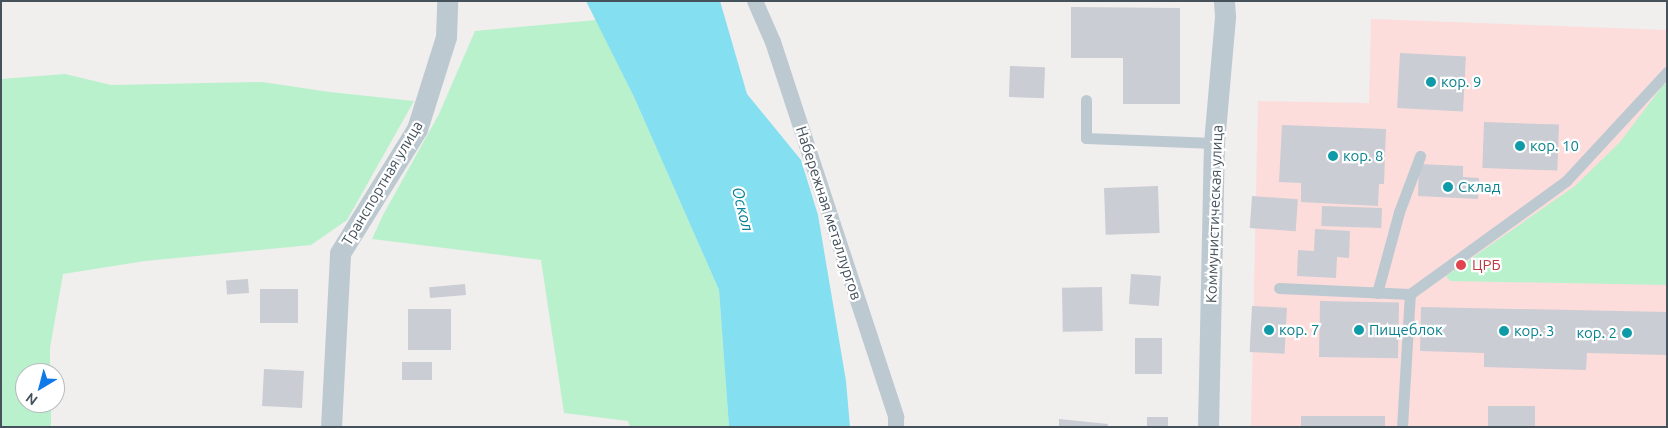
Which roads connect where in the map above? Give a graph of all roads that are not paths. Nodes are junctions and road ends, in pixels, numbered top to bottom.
1 (447, 1) edge
2 (755, 1) edge
3 (1224, 1) edge
4 (1667, 72) edge
5 (1086, 100) dead end
6 (1214, 143) junction
7 (1420, 156) dead end
8 (1279, 288) dead end
9 (1377, 293) junction
10 (1410, 294) junction
11 (331, 427) edge
12 (896, 427) edge
13 (1208, 427) edge
14 (1402, 427) edge

1 - 11 street, Транспортная улица
2 - 12 street, Набережная металлургов
3 - 6 street, Коммунистическая улица
4 - 10 lane
5 - 6 lane
6 - 13 street, Коммунистическая улица
7 - 9 lane
8 - 9 lane
9 - 10 lane
10 - 14 lane

